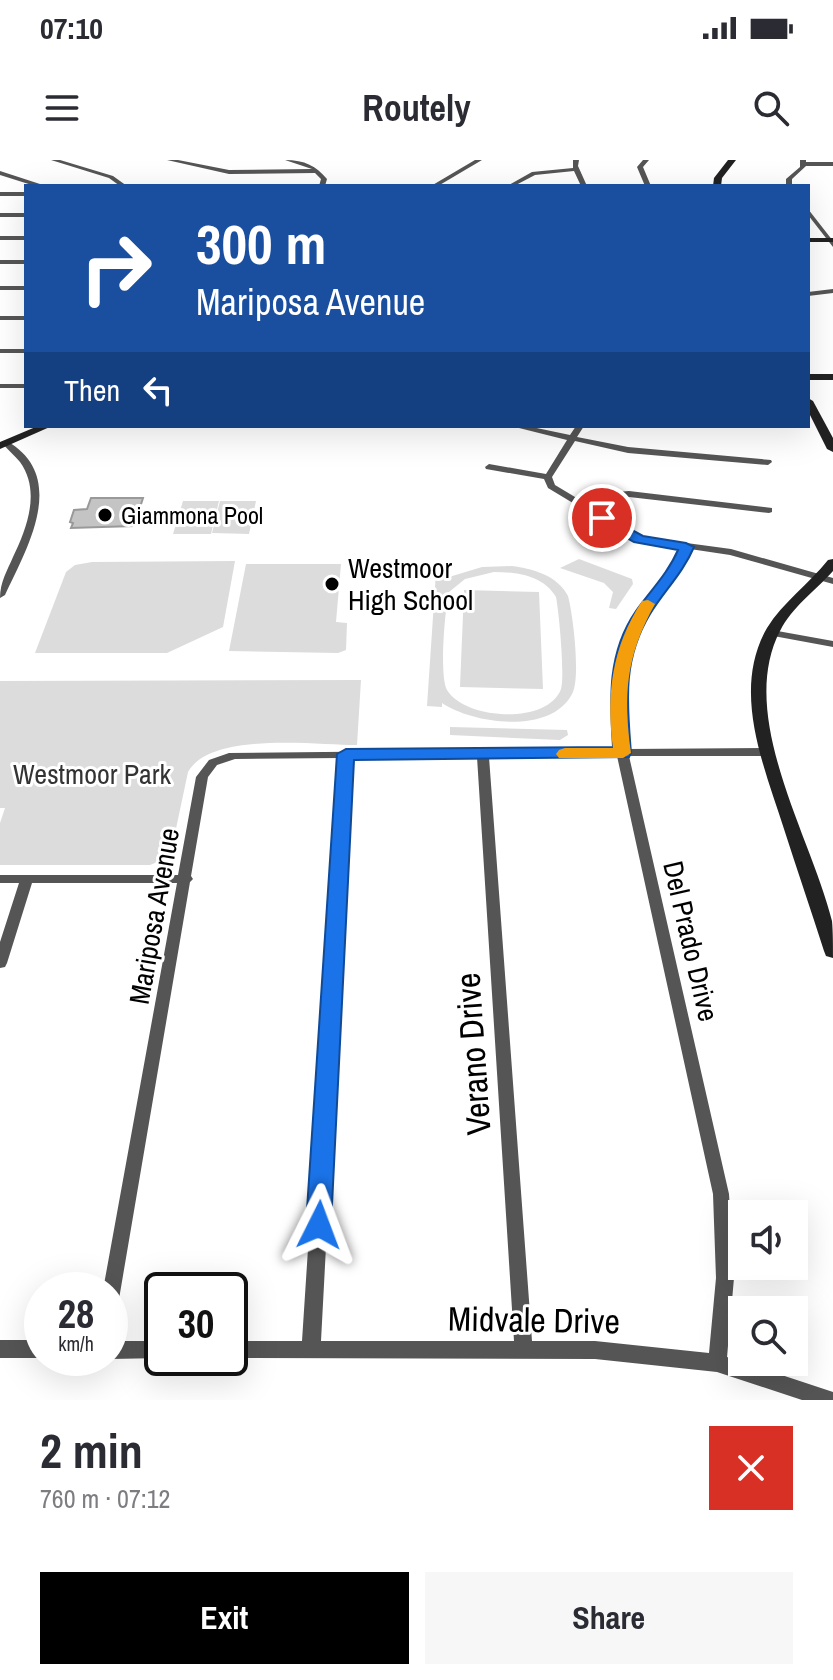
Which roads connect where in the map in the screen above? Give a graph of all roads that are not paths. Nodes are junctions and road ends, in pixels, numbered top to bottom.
1 (54, 160) edge
2 (170, 160) edge
3 (288, 160) edge
4 (479, 160) edge
5 (576, 160) edge
6 (646, 160) edge
7 (732, 160) edge
8 (804, 162) edge
9 (833, 164) edge
10 (576, 169) junction
11 (319, 171) junction
12 (0, 173) edge
13 (35, 184) edge
14 (121, 184) edge
15 (323, 184) edge
16 (437, 184) edge
17 (514, 184) edge
18 (583, 184) edge
19 (647, 184) edge
20 (717, 184) edge
21 (789, 184) edge
22 (0, 194) edge
23 (24, 194) edge
24 (810, 214) edge
25 (0, 215) edge
26 (24, 215) edge
27 (0, 238) edge
28 (24, 240) edge
29 (810, 240) edge
30 (832, 242) edge
31 (24, 243) edge
32 (0, 262) edge
33 (13, 262) junction
34 (24, 262) edge
35 (0, 288) edge
36 (24, 288) edge
37 (833, 291) edge
38 (810, 294) edge
39 (0, 318) edge
40 (24, 318) edge
41 (0, 351) edge
42 (24, 351) edge
43 (810, 377) edge
44 (833, 377) edge
45 (0, 386) edge
46 (24, 386) edge
47 (810, 405) edge
48 (42, 428) edge
49 (523, 428) edge
50 (579, 428) edge
51 (570, 440) junction
52 (4, 445) edge
53 (833, 449) edge
54 (768, 462) dead end
55 (489, 467) dead end
56 (548, 477) junction
57 (577, 503) junction
58 (769, 510) dead end
59 (686, 547) junction
60 (833, 563) edge
61 (827, 580) edge
62 (0, 595) edge
63 (772, 633) junction
64 (833, 644) edge
65 (767, 752) junction
66 (623, 753) junction
67 (346, 754) junction
68 (483, 754) junction
69 (0, 879) edge
70 (27, 879) junction
71 (186, 879) junction
72 (833, 951) edge
73 (0, 963) edge
74 (115, 1272) edge
75 (0, 1349) edge
76 (24, 1349) edge
77 (248, 1350) edge
78 (311, 1350) junction
79 (524, 1350) junction
80 (717, 1363) junction
81 (830, 1400) edge

1 - 14 street
2 - 11 street
3 - 11 street
4 - 16 street
5 - 10 street
6 - 19 street
7 - 20 street
8 - 9 street
8 - 21 street
10 - 17 street
10 - 18 street
11 - 15 street
12 - 13 street
22 - 23 street
24 - 30 street
25 - 26 street
27 - 28 street
29 - 30 street
31 - 33 street
32 - 33 street
33 - 34 street
35 - 36 street
37 - 38 street
39 - 40 street
41 - 42 street
43 - 44 street
45 - 46 street
47 - 53 street
48 - 52 street
49 - 51 street
50 - 51 street
51 - 54 street
51 - 56 street
52 - 62 street
55 - 56 street
56 - 57 street
57 - 58 street
57 - 59 street
59 - 61 street
59 - 66 street, Del Prado Drive
60 - 61 street
61 - 63 street
63 - 64 street
63 - 65 street
65 - 66 street, Mariposa Avenue
65 - 72 street
66 - 68 street, Mariposa Avenue
66 - 80 street, Del Prado Drive
67 - 68 street, Mariposa Avenue
67 - 71 street, Mariposa Avenue
67 - 78 street
68 - 79 street, Verano Drive
69 - 70 street
70 - 71 street
70 - 73 street
71 - 74 street, Mariposa Avenue
75 - 76 street
77 - 78 street, Midvale Drive
78 - 79 street, Midvale Drive
79 - 80 street, Midvale Drive
80 - 81 street, Midvale Drive

